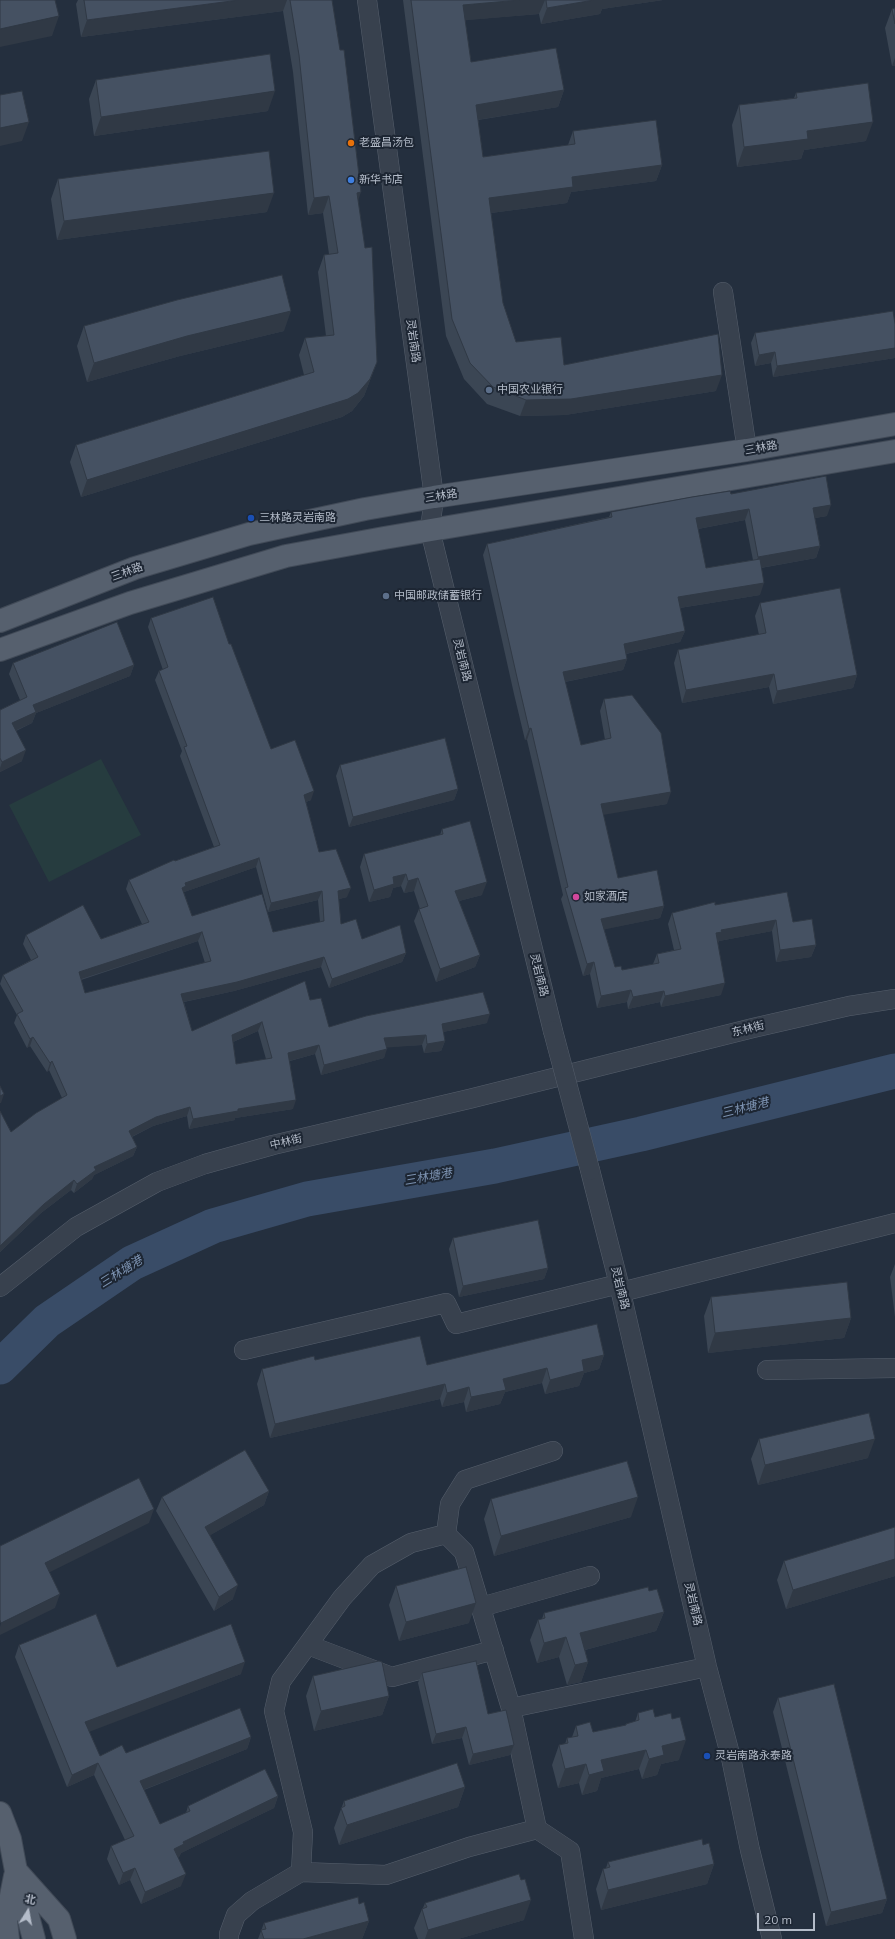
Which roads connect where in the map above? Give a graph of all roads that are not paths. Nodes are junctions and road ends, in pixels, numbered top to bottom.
1 (367, 0) edge
2 (723, 292) dead end
3 (895, 424) edge
4 (747, 450) junction
5 (895, 451) edge
6 (434, 497) junction
7 (430, 530) junction
8 (0, 621) edge
9 (0, 650) edge
10 (895, 999) edge
11 (602, 1066) joint
12 (895, 1223) edge
13 (0, 1287) edge
14 (620, 1288) junction
15 (244, 1350) dead end
16 (895, 1368) edge
17 (767, 1370) dead end
18 (553, 1451) dead end
19 (446, 1534) junction
20 (590, 1576) dead end
21 (481, 1607) junction
22 (308, 1644) junction
23 (494, 1650) junction
24 (707, 1667) junction
25 (511, 1708) junction
26 (0, 1814) edge
27 (537, 1829) junction
28 (16, 1870) junction
29 (301, 1872) junction
30 (8, 1939) edge
31 (34, 1939) edge
32 (65, 1939) edge
33 (229, 1939) edge
34 (584, 1939) edge
35 (772, 1939) edge

1 - 6 street, 灵岩南路
2 - 4 street
3 - 4 main road, 三林路
4 - 6 main road, 三林路
5 - 7 main road
6 - 7 street, 灵岩南路
6 - 8 main road, 三林路
7 - 9 main road
7 - 14 street, 灵岩南路, bridge
10 - 11 street, 东林街
11 - 13 street, 中林街
12 - 14 street
14 - 15 street
14 - 24 street, 灵岩南路
16 - 17 street
18 - 19 street
19 - 21 street
19 - 22 street
20 - 21 street
21 - 23 street
22 - 23 street
22 - 29 street
23 - 25 street
24 - 25 street
24 - 35 street, 灵岩南路
25 - 27 street
26 - 28 main road
27 - 29 street
27 - 34 street
28 - 30 main road
28 - 31 main road
28 - 32 main road
29 - 33 street

